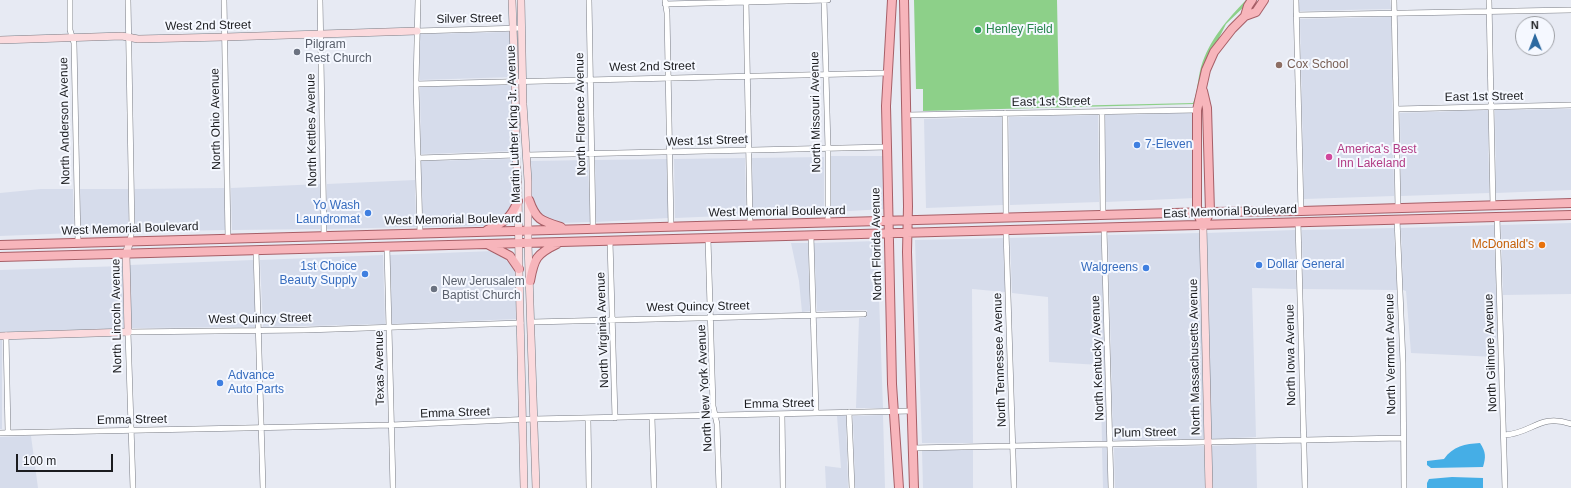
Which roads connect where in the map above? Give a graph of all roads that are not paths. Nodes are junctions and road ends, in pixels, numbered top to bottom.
1 (70, 0) edge
2 (128, 0) edge
3 (224, 0) edge
4 (320, 0) edge
5 (418, 0) edge
6 (512, 0) edge
7 (521, 0) edge
8 (588, 0) edge
9 (824, 0) edge
10 (828, 0) edge
11 (892, 0) edge
12 (904, 0) edge
13 (1252, 0) edge
14 (1264, 0) edge
15 (1296, 0) edge
16 (1394, 0) edge
17 (1489, 0) edge
18 (746, 1) edge
19 (665, 2) edge
20 (1571, 10) edge
21 (1489, 12) junction
22 (1394, 13) junction
23 (1296, 15) junction
24 (1246, 16) junction
25 (513, 28) junction
26 (522, 28) junction
27 (417, 31) junction
28 (320, 34) junction
29 (129, 37) junction
30 (73, 38) junction
31 (225, 38) junction
32 (0, 40) edge
33 (888, 73) junction
34 (826, 74) junction
35 (747, 76) junction
36 (590, 78) junction
37 (669, 78) junction
38 (523, 80) junction
39 (515, 81) junction
40 (416, 84) junction
41 (1202, 88) junction
42 (1571, 105) edge
43 (1492, 106) junction
44 (1397, 109) junction
45 (1197, 110) junction
46 (1102, 112) junction
47 (1005, 113) junction
48 (906, 115) junction
49 (906, 138) junction
50 (887, 147) junction
51 (828, 148) junction
52 (749, 150) junction
53 (670, 152) junction
54 (591, 153) junction
55 (516, 155) junction
56 (527, 155) junction
57 (418, 158) junction
58 (529, 200) junction
59 (518, 201) junction
60 (1553, 204) junction
61 (1571, 204) edge
62 (1493, 206) junction
63 (1398, 208) junction
64 (1301, 211) junction
65 (1197, 212) junction
66 (1210, 212) junction
67 (1103, 214) junction
68 (1571, 215) edge
69 (1006, 217) junction
70 (1456, 217) junction
71 (1497, 217) junction
72 (1397, 219) junction
73 (908, 220) junction
74 (888, 221) junction
75 (1298, 222) junction
76 (828, 223) junction
77 (750, 224) junction
78 (1203, 226) junction
79 (672, 227) junction
80 (1104, 228) junction
81 (567, 229) junction
82 (593, 229) junction
83 (519, 231) junction
84 (529, 231) junction
85 (1006, 231) junction
86 (484, 232) junction
87 (420, 233) junction
88 (889, 234) junction
89 (907, 234) junction
90 (324, 236) junction
91 (811, 236) junction
92 (228, 238) junction
93 (708, 239) junction
94 (130, 241) junction
95 (78, 242) junction
96 (561, 242) junction
97 (610, 242) junction
98 (528, 243) junction
99 (489, 244) junction
100 (519, 244) junction
101 (0, 245) edge
102 (386, 248) junction
103 (256, 250) junction
104 (301, 250) junction
105 (126, 254) junction
106 (0, 257) edge
107 (519, 269) junction
108 (530, 281) junction
109 (864, 314) dead end
110 (814, 315) junction
111 (712, 318) junction
112 (613, 320) junction
113 (532, 322) junction
114 (520, 323) junction
115 (389, 327) junction
116 (259, 330) junction
117 (128, 332) junction
118 (3, 335) edge
119 (893, 411) junction
120 (911, 411) junction
121 (849, 412) junction
122 (816, 413) junction
123 (782, 414) junction
124 (715, 416) junction
125 (652, 417) junction
126 (615, 418) junction
127 (588, 419) junction
128 (523, 420) junction
129 (534, 420) junction
130 (391, 424) junction
131 (1571, 424) edge
132 (261, 427) junction
133 (131, 430) junction
134 (8, 432) junction
135 (0, 433) edge
136 (1504, 435) junction
137 (1402, 438) junction
138 (1303, 440) junction
139 (1207, 442) junction
140 (1110, 444) junction
141 (1013, 446) junction
142 (913, 448) junction
143 (133, 488) edge
144 (263, 488) edge
145 (393, 488) edge
146 (524, 488) edge
147 (536, 488) edge
148 (589, 488) edge
149 (654, 488) edge
150 (719, 488) edge
151 (784, 488) edge
152 (852, 488) edge
153 (899, 488) edge
154 (914, 488) edge
155 (1014, 488) edge
156 (1111, 488) edge
157 (1209, 488) edge
158 (1305, 488) edge
159 (1404, 488) edge
160 (1505, 488) edge

1 - 30 street, North Anderson Avenue
2 - 29 street, North Lincoln Avenue
3 - 31 street, North Ohio Avenue
4 - 28 street, North Kettles Avenue
5 - 27 street
6 - 25 street, Martin Luther King Jr. Avenue
7 - 26 street, Martin Luther King Jr. Avenue
8 - 36 street, North Florence Avenue
9 - 10 street
9 - 18 street
9 - 34 street, North Missouri Avenue
11 - 33 main road, North Florida Avenue
11 - 49 main road
12 - 48 main road
13 - 24 main road
14 - 24 main road
15 - 23 street
16 - 22 street
17 - 21 street
18 - 19 street
18 - 35 street
19 - 37 street
20 - 21 street
21 - 22 street
21 - 43 street
22 - 23 street
22 - 44 street
23 - 64 street
24 - 41 main road
25 - 26 street, Silver Street
25 - 27 street, Silver Street
25 - 39 street, Martin Luther King Jr. Avenue
26 - 38 street, Martin Luther King Jr. Avenue
27 - 28 street, West 2nd Street
27 - 40 street
28 - 31 street, West 2nd Street
28 - 90 street, North Kettles Avenue
29 - 30 street, West 2nd Street
29 - 31 street, West 2nd Street
29 - 94 street, North Lincoln Avenue
30 - 32 street, West 2nd Street
30 - 95 street, North Anderson Avenue
31 - 92 street, North Ohio Avenue
33 - 34 street, West 2nd Street
33 - 50 main road, North Florida Avenue
34 - 35 street, West 2nd Street
34 - 51 street, North Missouri Avenue
35 - 37 street, West 2nd Street
35 - 52 street
36 - 37 street, West 2nd Street
36 - 38 street, West 2nd Street
36 - 54 street, North Florence Avenue
37 - 53 street
38 - 39 street, West 2nd Street
38 - 56 street, Martin Luther King Jr. Avenue
39 - 40 street, West 2nd Street
39 - 55 street, Martin Luther King Jr. Avenue
40 - 57 street
41 - 45 main road
41 - 66 main road
42 - 43 street, East 1st Street
43 - 44 street, East 1st Street
43 - 62 street
44 - 63 street
45 - 46 street, East 1st Street
45 - 65 main road
46 - 47 street, East 1st Street
46 - 67 street
47 - 48 street, East 1st Street
47 - 69 street
48 - 49 main road
49 - 73 main road
50 - 51 street, West 1st Street
50 - 74 main road, North Florida Avenue
51 - 52 street, West 1st Street
51 - 76 street, North Missouri Avenue
52 - 53 street, West 1st Street
52 - 77 street
53 - 54 street, West 1st Street
53 - 79 street
54 - 56 street, West 1st Street
54 - 82 street, North Florence Avenue
55 - 57 street
55 - 59 street, Martin Luther King Jr. Avenue
56 - 58 street, Martin Luther King Jr. Avenue
57 - 87 street
58 - 81 main road
58 - 84 street, Martin Luther King Jr. Avenue
59 - 83 street, Martin Luther King Jr. Avenue
59 - 86 main road
60 - 61 main road, East Memorial Boulevard
60 - 62 main road, East Memorial Boulevard
60 - 71 main road
62 - 63 main road, East Memorial Boulevard
62 - 70 main road
63 - 64 main road, East Memorial Boulevard
64 - 66 main road, East Memorial Boulevard
65 - 66 main road, East Memorial Boulevard
65 - 67 main road, East Memorial Boulevard
65 - 78 main road
66 - 78 main road
67 - 69 main road, East Memorial Boulevard
68 - 71 main road, East Memorial Boulevard
69 - 73 main road, East Memorial Boulevard
70 - 71 main road, East Memorial Boulevard
70 - 72 main road, East Memorial Boulevard
71 - 136 street, North Gilmore Avenue
72 - 75 main road, East Memorial Boulevard
72 - 137 street, North Vermont Avenue
73 - 74 main road, West Memorial Boulevard
73 - 89 main road
74 - 76 main road, West Memorial Boulevard
74 - 88 main road, North Florida Avenue
75 - 78 main road, East Memorial Boulevard
75 - 138 street, North Iowa Avenue
76 - 77 main road, West Memorial Boulevard
77 - 79 main road, West Memorial Boulevard
78 - 80 main road, East Memorial Boulevard
78 - 139 street, North Massachusetts Avenue
79 - 82 main road, West Memorial Boulevard
80 - 85 main road, East Memorial Boulevard
80 - 140 street, North Kentucky Avenue
81 - 82 main road, West Memorial Boulevard
81 - 84 main road, West Memorial Boulevard
83 - 84 main road, West Memorial Boulevard
83 - 86 main road, West Memorial Boulevard
83 - 100 street, Martin Luther King Jr. Avenue
84 - 98 street, Martin Luther King Jr. Avenue
85 - 89 main road, East Memorial Boulevard
85 - 141 street, North Tennessee Avenue
86 - 87 main road, West Memorial Boulevard
87 - 90 main road, West Memorial Boulevard
88 - 89 main road, East Memorial Boulevard
88 - 91 main road, West Memorial Boulevard
88 - 119 main road, North Florida Avenue
89 - 120 main road
90 - 92 main road, West Memorial Boulevard
90 - 104 main road
91 - 93 main road, West Memorial Boulevard
91 - 110 street
92 - 94 main road, West Memorial Boulevard
93 - 97 main road, West Memorial Boulevard
93 - 111 street, North New York Avenue
94 - 95 main road, West Memorial Boulevard
94 - 105 street, North Lincoln Avenue
95 - 101 main road, West Memorial Boulevard
96 - 97 main road, West Memorial Boulevard
96 - 98 main road, West Memorial Boulevard
96 - 108 main road
97 - 112 street, North Virginia Avenue
98 - 100 main road, West Memorial Boulevard
98 - 108 street, Martin Luther King Jr. Avenue
99 - 100 main road, West Memorial Boulevard
99 - 102 main road, West Memorial Boulevard
99 - 107 main road
100 - 107 street, Martin Luther King Jr. Avenue
102 - 104 main road, West Memorial Boulevard
102 - 115 street, Texas Avenue
103 - 104 main road, West Memorial Boulevard
103 - 105 main road, West Memorial Boulevard
103 - 116 street
105 - 106 main road, West Memorial Boulevard
105 - 117 street, North Lincoln Avenue
107 - 114 street, Martin Luther King Jr. Avenue
108 - 113 street, Martin Luther King Jr. Avenue
109 - 110 street, West Quincy Street
110 - 111 street, West Quincy Street
110 - 122 street
111 - 112 street, West Quincy Street
111 - 124 street, North New York Avenue
112 - 113 street, West Quincy Street
112 - 126 street, North Virginia Avenue
113 - 129 street, Martin Luther King Jr. Avenue
114 - 115 street, West Quincy Street
114 - 128 street, Martin Luther King Jr. Avenue
115 - 116 street, West Quincy Street
115 - 130 street, Texas Avenue
116 - 117 street, West Quincy Street
116 - 132 street
117 - 118 street, West Quincy Street
117 - 133 street, North Lincoln Avenue
118 - 134 street
119 - 120 street, Emma Street
119 - 121 street, Emma Street
119 - 153 main road, North Florida Avenue
120 - 142 main road
121 - 122 street, Emma Street
121 - 152 street
122 - 123 street, Emma Street
123 - 124 street, Emma Street
123 - 151 street
124 - 125 street, Emma Street
124 - 150 street, North New York Avenue
125 - 126 street, Emma Street
125 - 149 street
126 - 127 street, Emma Street
127 - 129 street, Emma Street
127 - 148 street
128 - 129 street, Emma Street
128 - 130 street, Emma Street
128 - 146 street, Martin Luther King Jr. Avenue
129 - 147 street, Martin Luther King Jr. Avenue
130 - 132 street, Emma Street
130 - 145 street, Texas Avenue
131 - 136 street
132 - 133 street, Emma Street
132 - 144 street
133 - 134 street, Emma Street
133 - 143 street, North Lincoln Avenue
134 - 135 street, Emma Street
136 - 160 street, North Gilmore Avenue
137 - 138 street, Plum Street
137 - 159 street, North Vermont Avenue
138 - 139 street, Plum Street
138 - 158 street, North Iowa Avenue
139 - 140 street, Plum Street
139 - 157 street, North Massachusetts Avenue
140 - 141 street, Plum Street
140 - 156 street, North Kentucky Avenue
141 - 142 street, Plum Street
141 - 155 street, North Tennessee Avenue
142 - 154 main road

